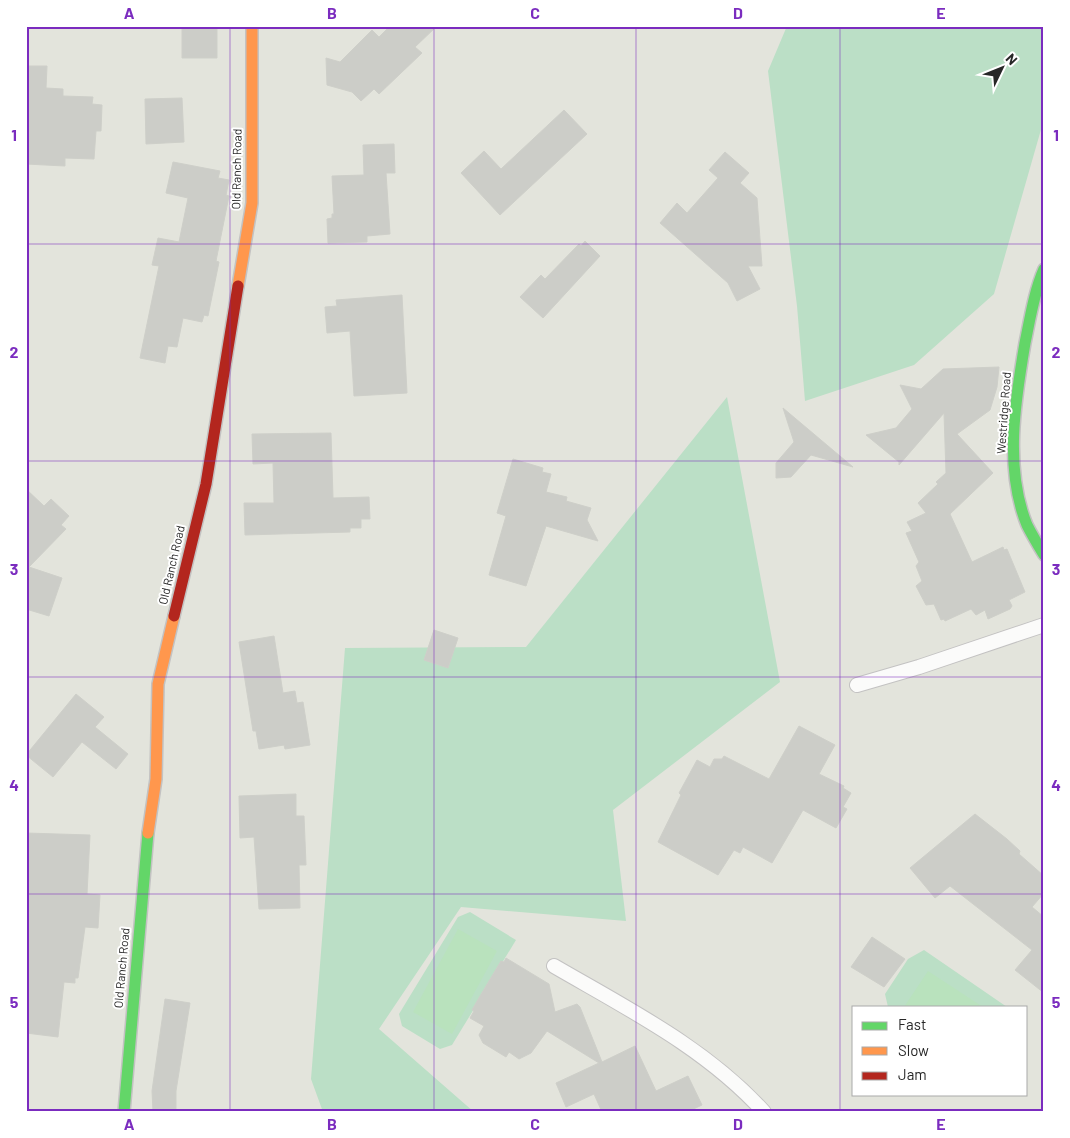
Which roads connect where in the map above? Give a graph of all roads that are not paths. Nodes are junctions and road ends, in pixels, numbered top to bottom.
1 (252, 26) edge
2 (1044, 269) edge
3 (1044, 555) edge
4 (1044, 625) edge
5 (857, 685) dead end
6 (554, 966) dead end
7 (124, 1112) edge
8 (764, 1112) edge

1 - 7 street, Old Ranch Road
2 - 3 street, Westridge Road
4 - 5 lane
6 - 8 lane

